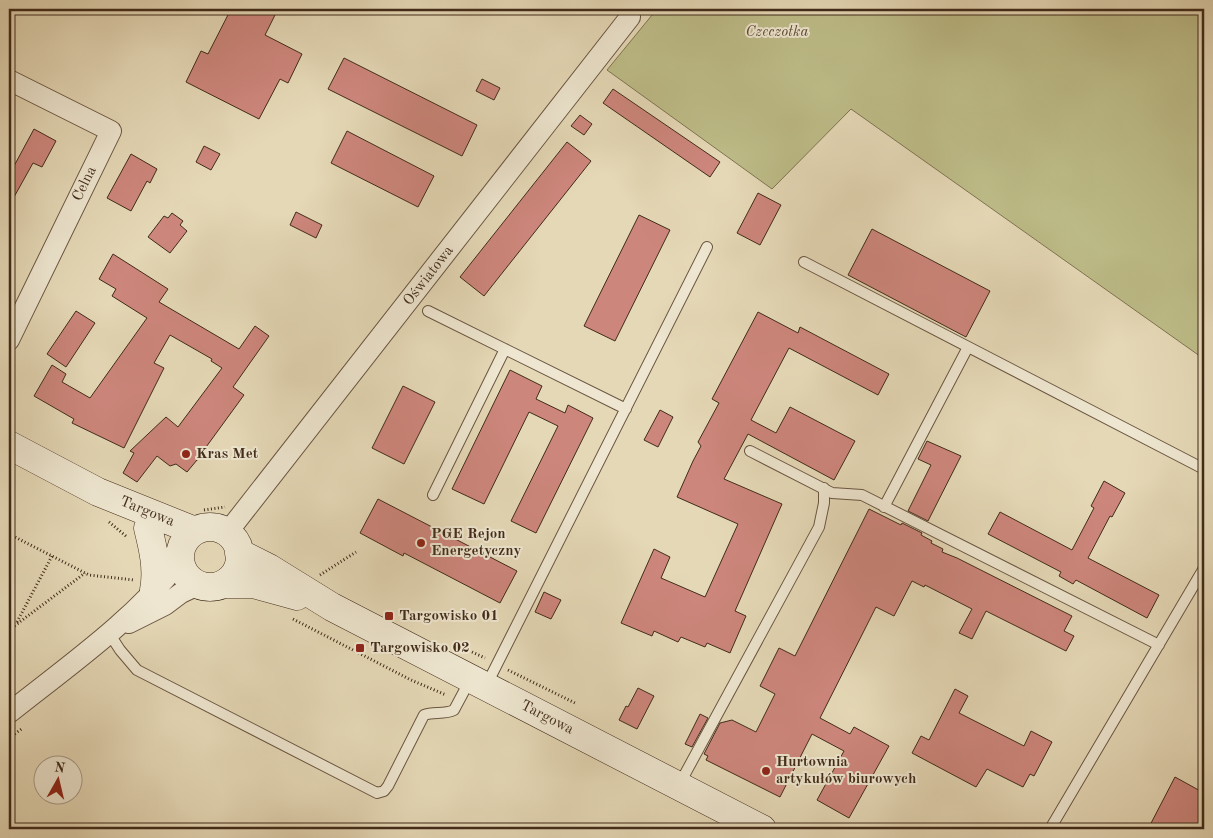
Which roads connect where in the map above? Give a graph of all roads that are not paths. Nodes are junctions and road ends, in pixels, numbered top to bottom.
1 (630, 17) dead end
2 (9, 80) edge
3 (707, 247) dead end
4 (804, 262) dead end
5 (428, 311) dead end
6 (9, 340) edge
7 (968, 347) junction
8 (505, 349) junction
9 (626, 409) junction
10 (9, 446) edge
11 (750, 451) dead end
12 (1204, 469) edge
13 (824, 488) junction
14 (433, 494) dead end
15 (100, 505) junction
16 (884, 507) junction
17 (198, 521) junction
18 (140, 535) junction
19 (233, 543) junction
20 (180, 557) junction
21 (1204, 568) edge
22 (211, 584) junction
23 (154, 590) junction
24 (332, 606) junction
25 (109, 633) junction
26 (1159, 646) junction
27 (472, 688) junction
28 (9, 712) edge
29 (679, 786) junction
30 (762, 829) edge
31 (1050, 829) edge

1 - 19 street, Oświatowa
2 - 6 street, Celna
3 - 9 lane
4 - 7 lane
5 - 8 lane
7 - 12 lane
7 - 16 lane
8 - 9 lane
8 - 14 lane
9 - 27 lane
10 - 15 street, Targowa
11 - 13 lane
13 - 16 lane
13 - 29 lane
15 - 17 street, Targowa
15 - 18 street, Targowa
16 - 26 lane
17 - 19 street
17 - 20 street
18 - 20 street, Targowa
18 - 23 street
19 - 22 street
19 - 24 street, Targowa
20 - 22 street
20 - 23 street
21 - 26 lane
22 - 24 street, Targowa
22 - 25 street
23 - 25 street
24 - 27 street, Targowa
25 - 27 lane
25 - 28 street
26 - 31 lane
27 - 29 street, Targowa
29 - 30 street, Targowa

